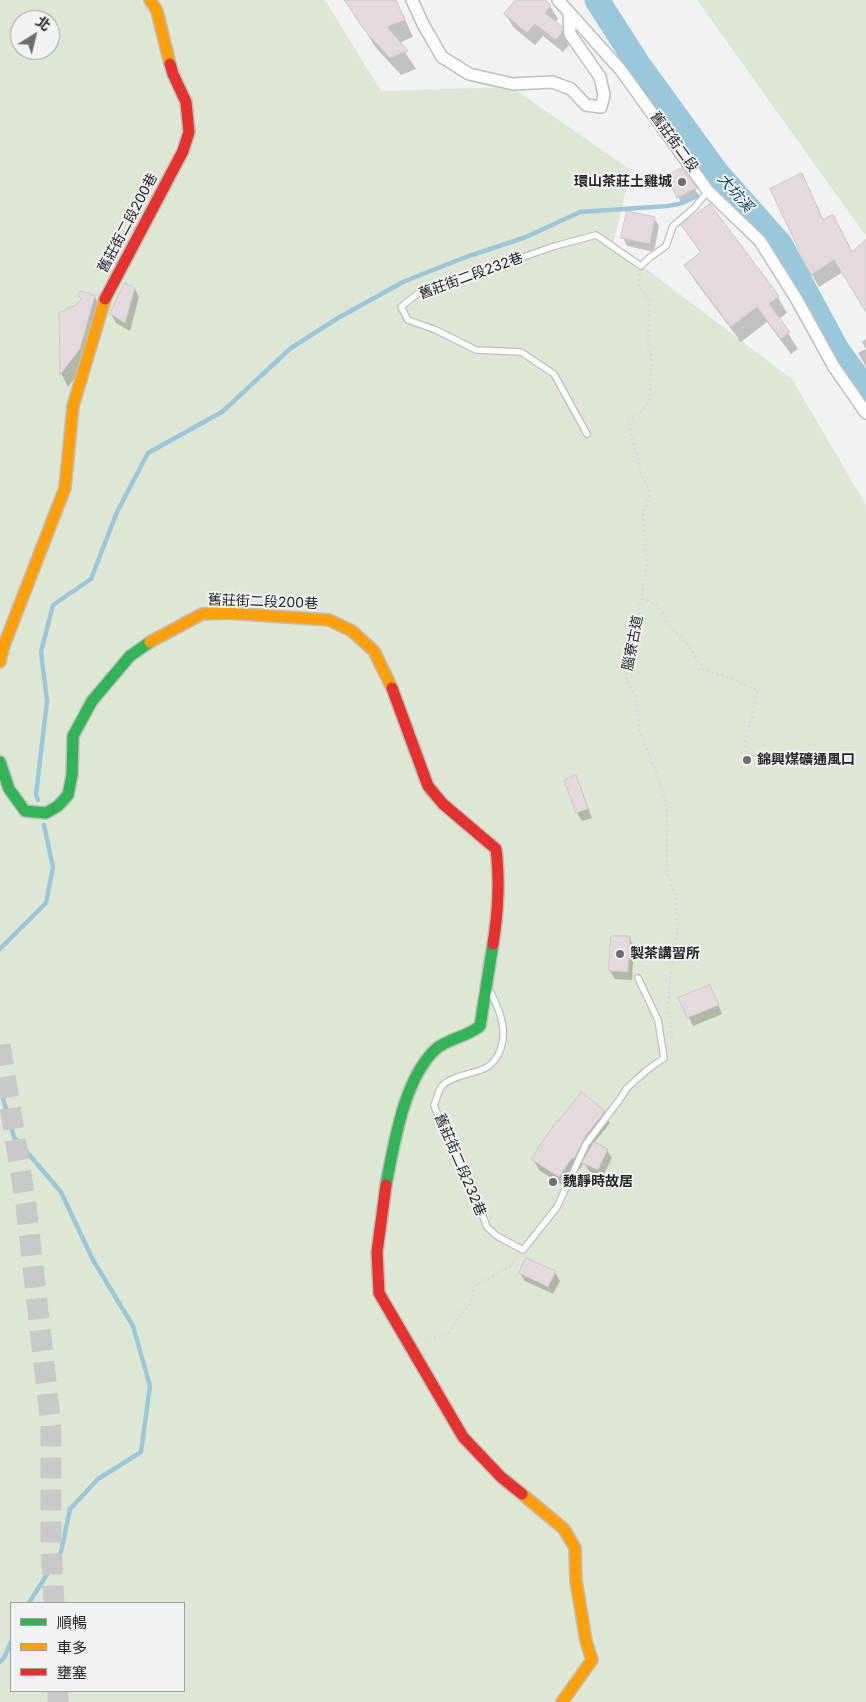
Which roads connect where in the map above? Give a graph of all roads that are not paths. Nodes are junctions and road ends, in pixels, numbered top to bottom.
1 (150, 0) edge
2 (412, 0) edge
3 (558, 0) edge
4 (569, 13) junction
5 (706, 188) junction
6 (866, 413) edge
7 (588, 434) dead end
8 (0, 662) edge
9 (0, 762) edge
10 (638, 978) dead end
11 (487, 984) junction
12 (562, 1702) edge

1 - 8 street, 舊莊街二段200巷
2 - 4 street
3 - 4 street, 舊莊街二段
4 - 5 street, 舊莊街二段
5 - 6 street, 舊莊街二段
5 - 7 lane, 舊莊街二段232巷
9 - 11 street, 舊莊街二段200巷
10 - 11 lane, 舊莊街二段232巷
11 - 12 street, 舊莊街二段200巷

